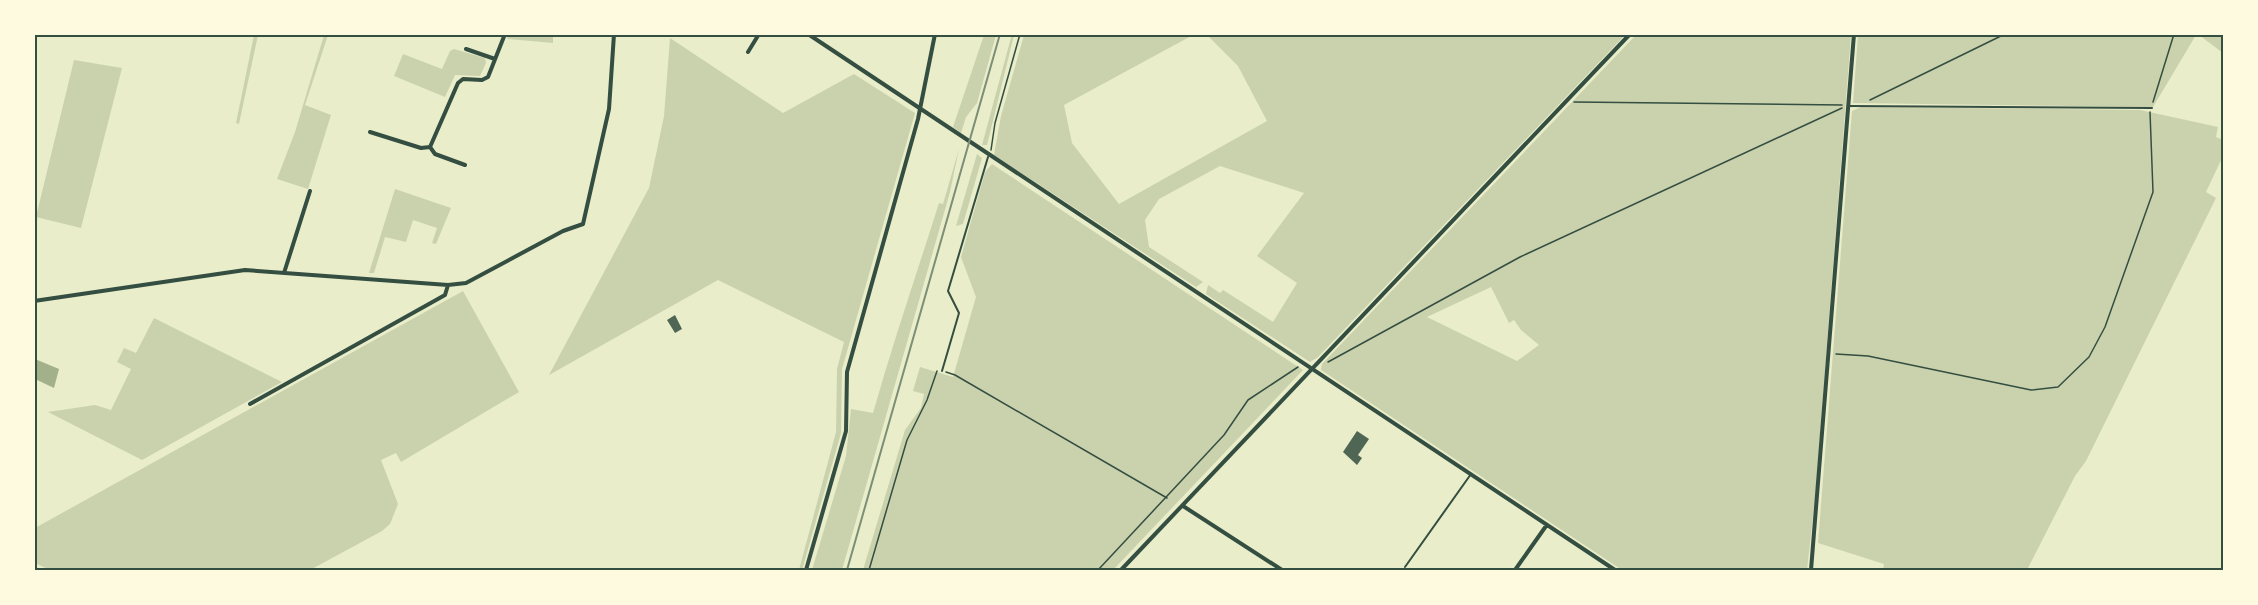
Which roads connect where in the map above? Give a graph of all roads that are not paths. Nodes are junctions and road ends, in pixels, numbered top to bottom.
1 (505, 34) edge
2 (614, 34) edge
3 (759, 34) edge
4 (808, 34) edge
5 (935, 34) edge
6 (1630, 34) edge
7 (1854, 34) edge
8 (466, 49) dead end
9 (748, 52) dead end
10 (495, 59) junction
11 (1849, 106) junction
12 (2152, 108) road end
13 (920, 110) junction
14 (370, 132) dead end
15 (430, 147) junction
16 (988, 156) junction
17 (465, 165) dead end
18 (310, 191) dead end
19 (284, 273) junction
20 (448, 285) junction
21 (34, 301) edge
22 (1312, 369) junction
23 (942, 371) road end
24 (250, 405) dead end
25 (1471, 474) junction
26 (1183, 506) junction
27 (1546, 526) junction
28 (1405, 567) dead end
29 (806, 570) edge
30 (1121, 570) edge
31 (1282, 570) edge
32 (1515, 570) edge
33 (1615, 570) edge
34 (1811, 570) edge

1 - 10 street
2 - 20 street
3 - 9 street
4 - 13 street
5 - 13 street
6 - 22 street
7 - 11 street
8 - 10 street
10 - 15 street
11 - 12 lane
11 - 34 street
13 - 16 street
13 - 29 street
14 - 15 street
15 - 17 street
16 - 22 street
16 - 23 lane
18 - 19 street
19 - 20 street
19 - 21 street
20 - 24 street
22 - 25 street
22 - 26 street
25 - 27 street
25 - 28 lane
26 - 30 street
26 - 31 street
27 - 32 street
27 - 33 street

